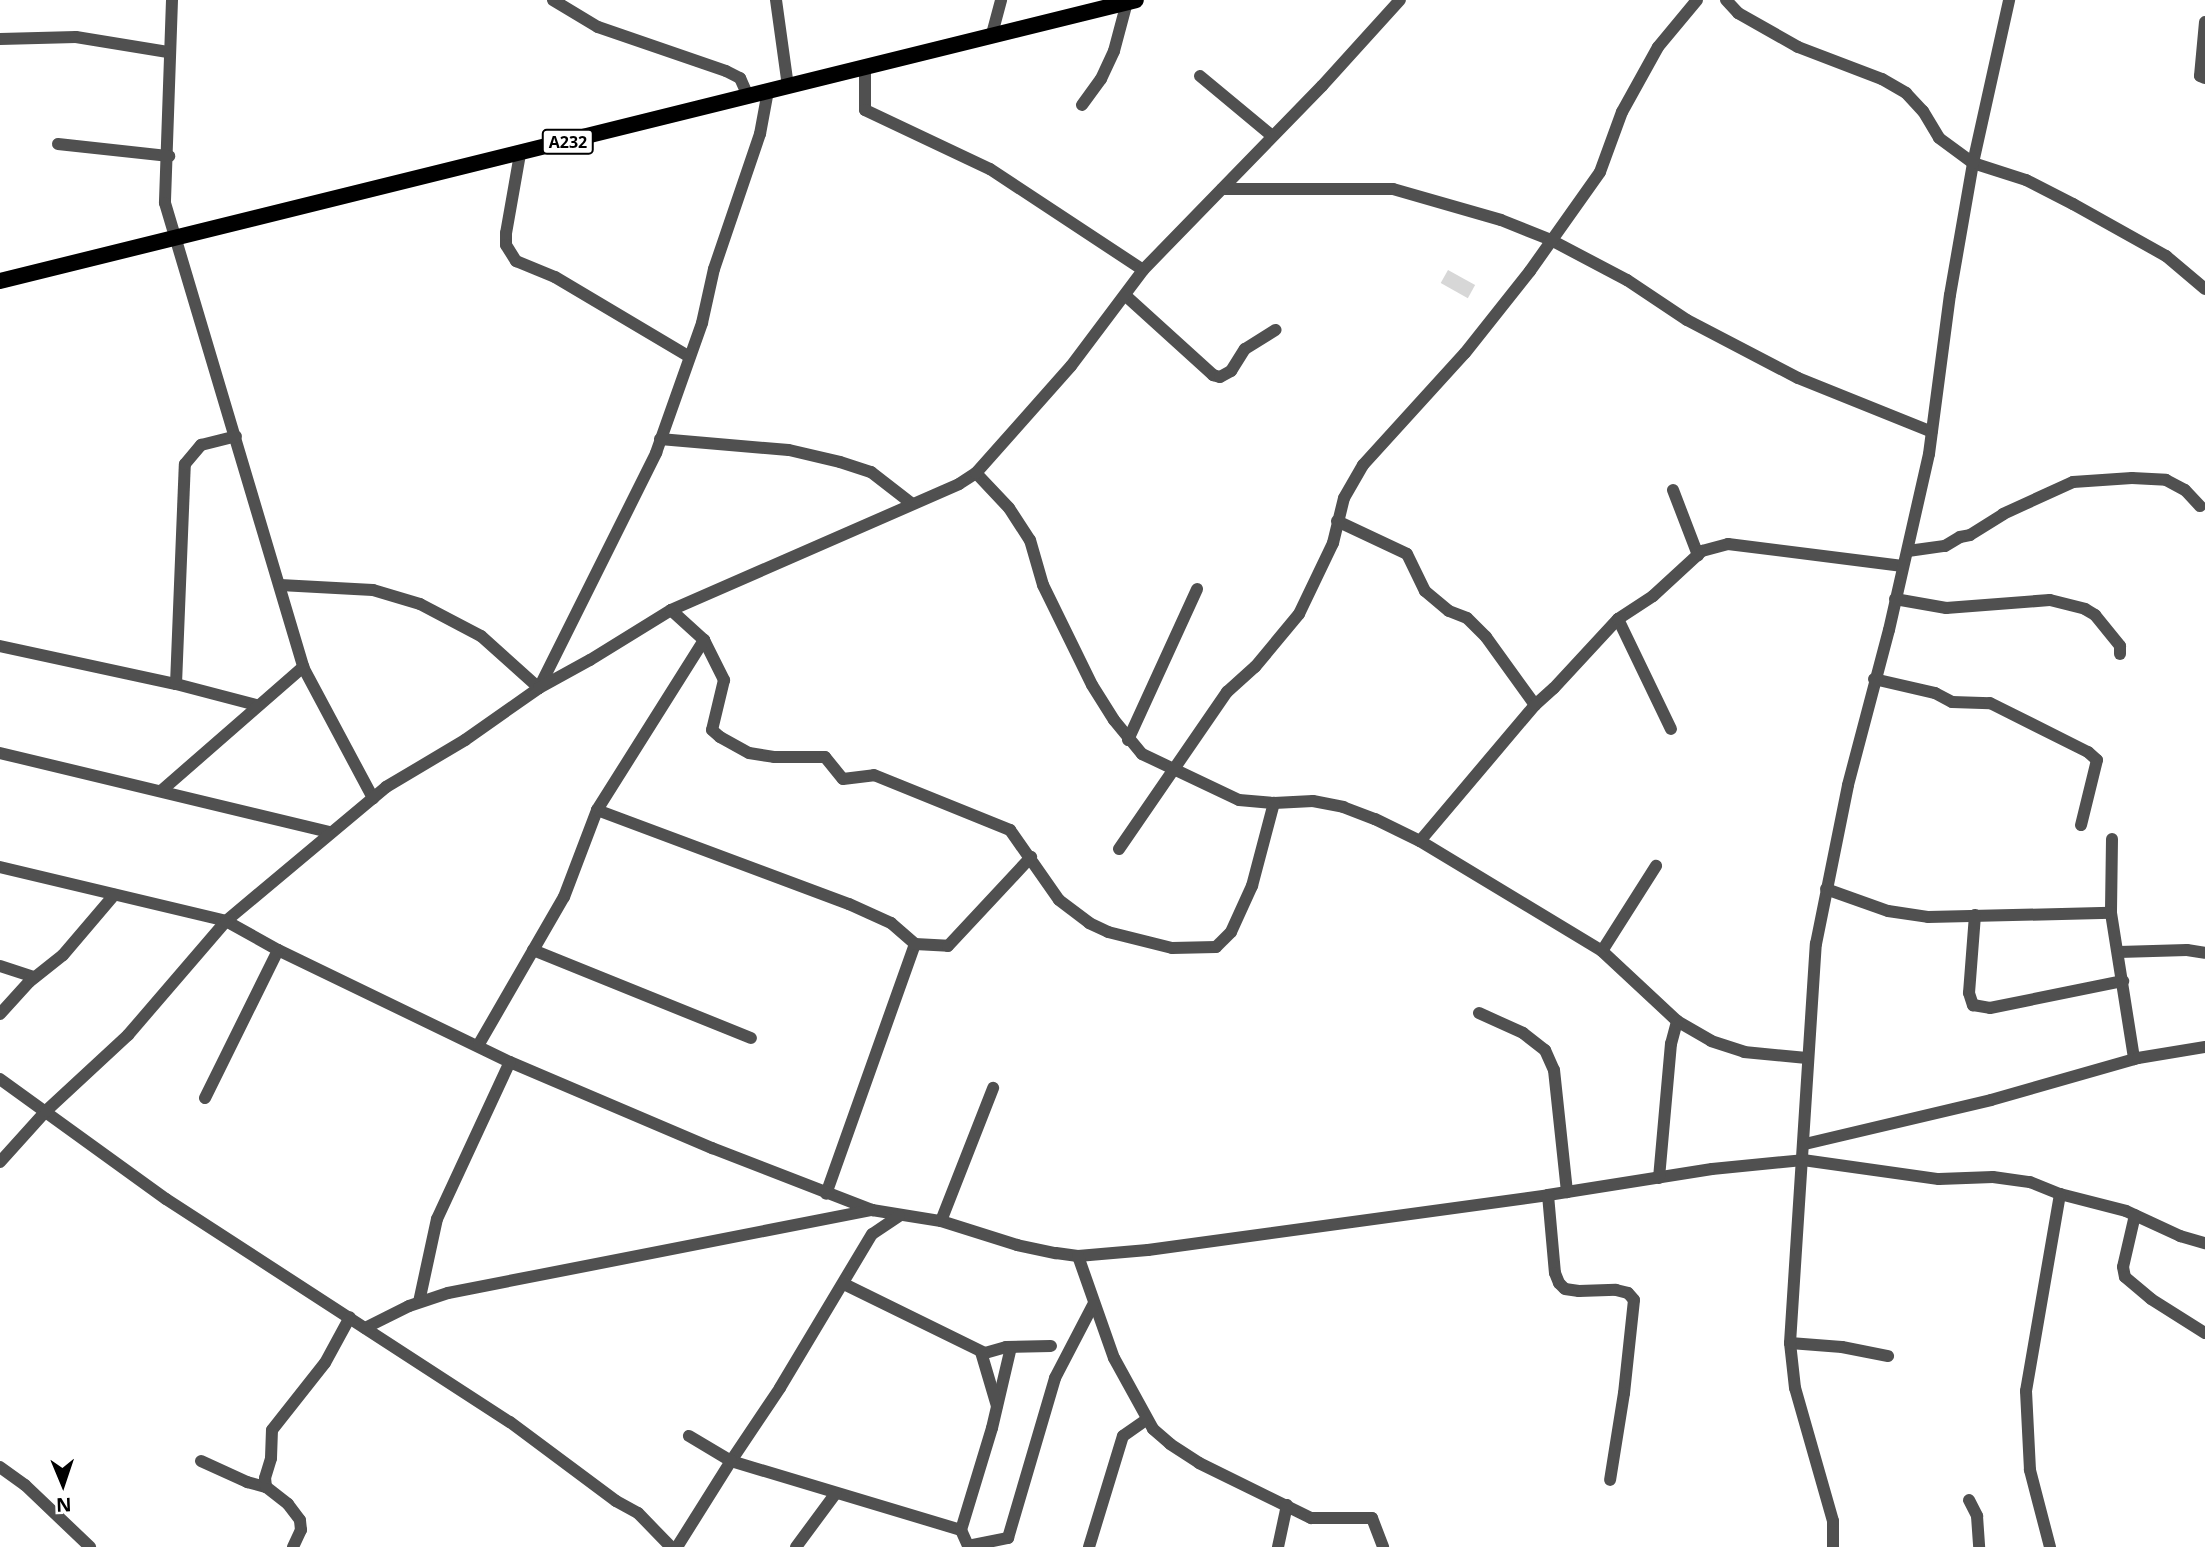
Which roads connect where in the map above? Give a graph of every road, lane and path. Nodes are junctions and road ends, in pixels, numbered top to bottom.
1 (173, 0) edge
2 (553, 0) edge
3 (776, 0) edge
4 (1002, 0) edge
5 (1400, 0) edge
6 (1697, 0) edge
7 (1726, 0) edge
8 (2009, 0) edge
9 (1131, 1) edge
10 (2205, 22) edge
11 (992, 34) junction
12 (0, 38) edge
13 (168, 52) junction
14 (865, 67) junction
15 (1200, 76) dead end
16 (2205, 78) edge
17 (788, 87) junction
18 (768, 91) junction
19 (748, 96) junction
20 (1082, 105) dead end
21 (1271, 135) junction
22 (58, 144) dead end
23 (520, 154) junction
24 (169, 156) junction
25 (1973, 163) junction
26 (1222, 190) junction
27 (175, 239) junction
28 (1551, 240) junction
29 (1143, 270) junction
30 (0, 281) edge
31 (2205, 289) edge
32 (1126, 296) junction
33 (1275, 330) dead end
34 (688, 356) junction
35 (1932, 432) junction
36 (236, 436) junction
37 (660, 439) junction
38 (976, 473) junction
39 (1673, 490) dead end
40 (911, 503) junction
41 (2200, 506) dead end
42 (1338, 521) junction
43 (1908, 551) junction
44 (1698, 555) junction
45 (1903, 566) junction
46 (280, 585) junction
47 (1197, 589) dead end
48 (1895, 600) junction
49 (671, 610) junction
50 (1618, 620) junction
51 (704, 640) junction
52 (0, 646) edge
53 (2120, 654) dead end
54 (303, 667) junction
55 (1874, 680) junction
56 (176, 684) junction
57 (539, 688) junction
58 (256, 705) junction
59 (1535, 705) junction
60 (1671, 729) dead end
61 (1128, 740) junction
62 (0, 753) edge
63 (1172, 769) junction
64 (160, 791) junction
65 (373, 798) junction
66 (1274, 803) junction
67 (597, 810) junction
68 (2081, 825) dead end
69 (330, 832) junction
70 (2112, 839) dead end
71 (1420, 841) junction
72 (1119, 849) dead end
73 (1031, 857) junction
74 (1656, 866) dead end
75 (0, 867) edge
76 (1826, 889) junction
77 (114, 895) junction
78 (2111, 913) junction
79 (1975, 915) junction
80 (226, 921) junction
81 (915, 944) junction
82 (278, 950) junction
83 (533, 950) junction
84 (1602, 951) junction
85 (2119, 952) junction
86 (2205, 953) edge
87 (0, 966) edge
88 (34, 977) junction
89 (2123, 981) junction
90 (1479, 1013) dead end
91 (0, 1014) edge
92 (1677, 1021) junction
93 (751, 1038) dead end
94 (479, 1044) junction
95 (2205, 1046) edge
96 (1807, 1058) junction
97 (2134, 1059) junction
98 (510, 1062) junction
99 (0, 1079) edge
100 (993, 1088) dead end
101 (205, 1098) dead end
102 (46, 1111) junction
103 (1805, 1143) junction
104 (1803, 1160) junction
105 (0, 1162) edge
106 (1659, 1178) junction
107 (1567, 1192) junction
108 (827, 1194) junction
109 (2060, 1194) junction
110 (1548, 1195) junction
111 (872, 1210) junction
112 (2135, 1215) junction
113 (899, 1216) junction
114 (941, 1221) junction
115 (2205, 1243) edge
116 (1078, 1256) junction
117 (844, 1284) junction
118 (419, 1302) junction
119 (1093, 1305) junction
120 (350, 1317) junction
121 (365, 1328) junction
122 (2205, 1333) edge
123 (1790, 1343) junction
124 (1051, 1346) dead end
125 (1012, 1347) junction
126 (981, 1352) junction
127 (1888, 1356) dead end
128 (998, 1406) junction
129 (1147, 1419) junction
130 (689, 1436) dead end
131 (201, 1461) dead end
132 (731, 1461) junction
133 (0, 1467) edge
134 (1610, 1480) dead end
135 (266, 1487) junction
136 (836, 1493) junction
137 (1969, 1500) dead end
138 (1287, 1505) junction
139 (961, 1530) junction
140 (90, 1547) edge
141 (293, 1547) edge
142 (671, 1547) edge
143 (677, 1547) edge
144 (796, 1547) edge
145 (968, 1547) edge
146 (1089, 1547) edge
147 (1278, 1547) edge
148 (1383, 1547) edge
149 (1833, 1547) edge
150 (1979, 1547) edge
151 (2050, 1547) edge

1 - 13 street
2 - 19 street
3 - 17 street
4 - 11 street
5 - 21 street
6 - 28 street
7 - 25 street
8 - 25 street
9 - 11 main road, A232
9 - 20 street
10 - 16 street
11 - 14 main road, A232
12 - 13 street
13 - 24 street
14 - 17 main road, A232
14 - 29 street
15 - 21 street
17 - 18 main road, A232
18 - 19 main road, A232
18 - 34 street
19 - 23 main road, A232
21 - 26 street
22 - 24 street
23 - 27 main road, A232
23 - 34 street
24 - 27 street
25 - 31 street
25 - 35 street
26 - 28 street
26 - 29 street
27 - 30 main road, A232
27 - 36 street
28 - 35 street
28 - 42 street
29 - 32 street
32 - 33 street
32 - 38 street
34 - 37 street
35 - 43 street
36 - 46 street
36 - 56 street
37 - 40 street
37 - 57 street
38 - 40 street
38 - 61 street
39 - 44 street
40 - 49 street
41 - 43 street
42 - 59 street
42 - 63 street
43 - 45 street
44 - 45 street
44 - 50 street
45 - 48 street
46 - 54 street
46 - 57 street
47 - 61 street
48 - 53 street
48 - 55 street
49 - 51 street
49 - 57 street
50 - 59 street
50 - 60 street
51 - 67 street
51 - 73 street
52 - 56 street
54 - 58 street
54 - 65 street
55 - 68 street
55 - 76 street
56 - 58 street
57 - 65 street
58 - 64 street
59 - 71 street
61 - 63 street
62 - 64 street
63 - 66 street
63 - 72 street
64 - 69 street
65 - 69 street
66 - 71 street
66 - 73 street
67 - 81 street
67 - 83 street
69 - 80 street
70 - 78 street
71 - 84 street
73 - 81 street
74 - 84 street
75 - 77 street
76 - 79 street
76 - 96 street
77 - 80 street
77 - 88 street
78 - 79 street
78 - 85 street
79 - 89 street
80 - 82 street
80 - 102 street
81 - 108 street
82 - 94 street
82 - 101 street
83 - 93 street
83 - 94 street
84 - 92 street
85 - 86 street
85 - 89 street
87 - 88 street
88 - 91 street
89 - 97 street
90 - 107 street
92 - 96 street
92 - 106 street
94 - 98 street
95 - 97 street
96 - 103 street
97 - 103 street
98 - 108 street
98 - 118 street
99 - 102 street
100 - 114 street
102 - 105 street
102 - 120 street
103 - 104 street
104 - 106 street
104 - 109 street
104 - 123 street
106 - 107 street
107 - 110 street
108 - 111 street
109 - 112 street
109 - 151 street
110 - 116 street
110 - 134 street
111 - 113 street
111 - 118 street
112 - 115 street
112 - 122 street
113 - 114 street
113 - 117 street
114 - 116 street
116 - 119 street
117 - 126 street
117 - 132 street
118 - 121 street
119 - 129 street
119 - 145 street
120 - 121 street
120 - 135 street
121 - 142 street
123 - 127 street
123 - 149 street
124 - 125 street
125 - 126 street
125 - 128 street
126 - 128 street
128 - 139 street
129 - 138 street
129 - 146 street
130 - 132 street
131 - 135 street
132 - 136 street
132 - 143 street
133 - 140 street
135 - 141 street
136 - 139 street
136 - 144 street
137 - 150 street
138 - 147 street
138 - 148 street
139 - 145 street

